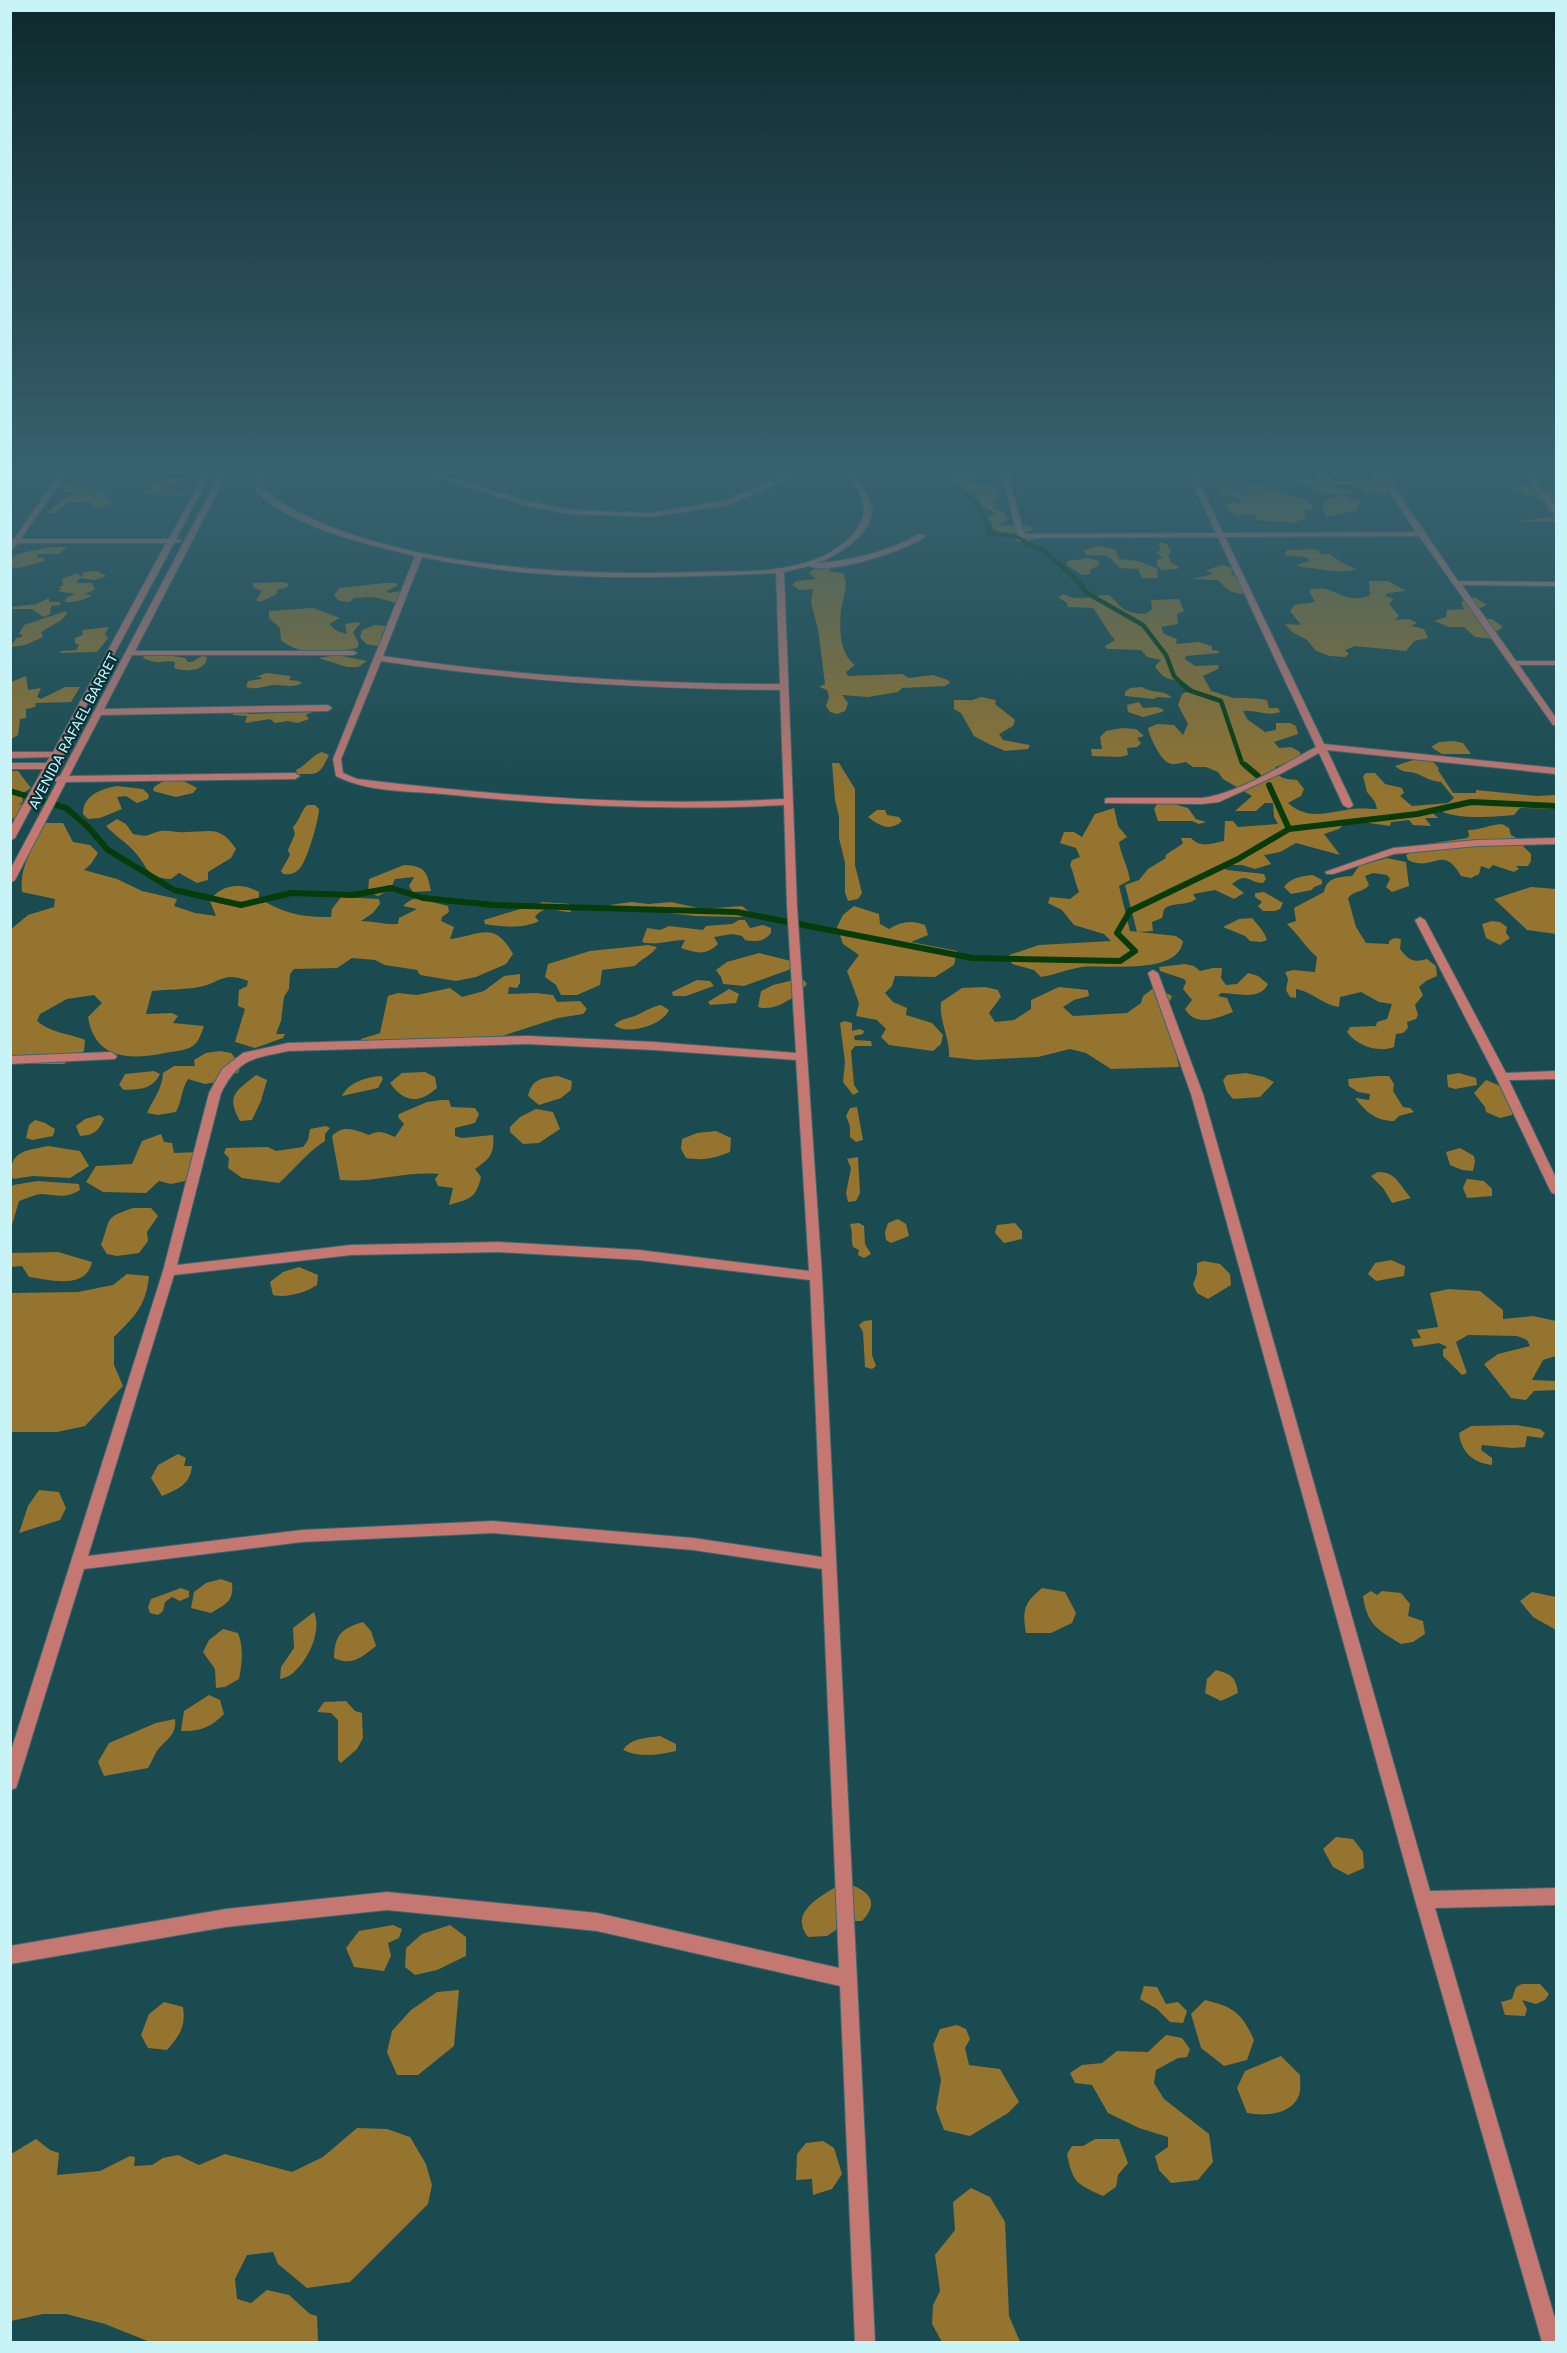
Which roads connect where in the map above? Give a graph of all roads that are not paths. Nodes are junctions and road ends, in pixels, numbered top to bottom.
1 (152, 578) edge
2 (170, 578) edge
3 (410, 578) edge
4 (780, 578) edge
5 (1242, 578) edge
6 (1453, 578) edge
7 (1457, 583) junction
8 (1557, 584) edge
9 (130, 653) junction
10 (352, 653) dead end
11 (377, 658) junction
12 (1514, 663) junction
13 (1557, 663) edge
14 (783, 687) junction
15 (328, 708) dead end
16 (99, 711) junction
17 (1557, 723) edge
18 (1323, 747) junction
19 (57, 754) junction
20 (77, 754) junction
21 (10, 755) edge
22 (10, 766) edge
23 (50, 766) junction
24 (70, 766) junction
25 (1557, 771) edge
26 (295, 776) dead end
27 (44, 779) junction
28 (63, 779) junction
29 (1108, 801) dead end
30 (788, 802) junction
31 (1348, 806) dead end
32 (10, 840) edge
33 (1557, 841) edge
34 (30, 842) junction
35 (1330, 872) dead end
36 (10, 880) edge
37 (1420, 920) dead end
38 (1153, 973) dead end
39 (111, 1056) dead end
40 (802, 1057) junction
41 (10, 1060) edge
42 (1557, 1075) edge
43 (1502, 1077) junction
44 (1557, 1190) edge
45 (169, 1271) junction
46 (816, 1276) junction
47 (79, 1563) junction
48 (828, 1564) junction
49 (10, 1782) edge
50 (1557, 1896) edge
51 (1424, 1900) junction
52 (10, 1955) edge
53 (846, 1979) junction
54 (865, 2343) edge
55 (1552, 2343) edge

1 - 19 street, AVENIDA RAFAEL BARRET
2 - 9 street, AVENIDA RAFAEL BARRET
3 - 11 street
4 - 14 street
5 - 18 street
6 - 7 street
7 - 8 street
7 - 12 street
9 - 10 street
9 - 16 street, AVENIDA RAFAEL BARRET
11 - 14 street
11 - 30 street
12 - 13 street
12 - 17 street
14 - 30 street
15 - 16 street
16 - 20 street, AVENIDA RAFAEL BARRET
18 - 25 street
18 - 29 street
18 - 31 street
19 - 20 street
19 - 21 street
19 - 23 street, AVENIDA RAFAEL BARRET
20 - 24 street, AVENIDA RAFAEL BARRET
22 - 23 street
23 - 24 street
23 - 27 street, AVENIDA RAFAEL BARRET
24 - 28 street, AVENIDA RAFAEL BARRET
26 - 28 street
27 - 28 street
27 - 32 street, AVENIDA RAFAEL BARRET
28 - 34 street, AVENIDA RAFAEL BARRET
30 - 40 street
32 - 34 street
33 - 35 street
34 - 36 street, AVENIDA RAFAEL BARRET
37 - 43 street
38 - 51 street
39 - 41 street
40 - 45 street
40 - 46 street
42 - 43 street
43 - 44 street
45 - 46 street
45 - 47 street
46 - 48 street
47 - 48 street
47 - 49 street
48 - 53 street
50 - 51 street
51 - 55 street
52 - 53 street
53 - 54 street

